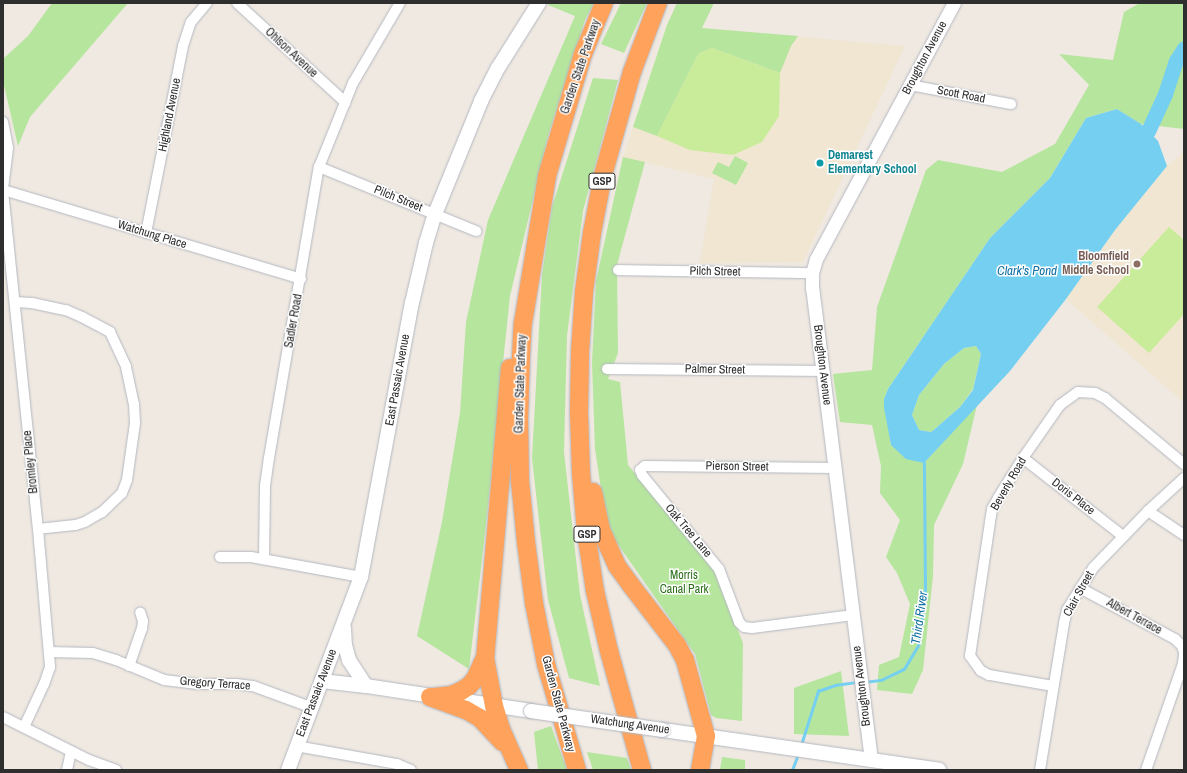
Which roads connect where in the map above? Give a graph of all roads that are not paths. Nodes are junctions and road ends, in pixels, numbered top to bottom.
1 (207, 3) edge
2 (237, 3) edge
3 (400, 3) edge
4 (539, 3) edge
5 (604, 3) edge
6 (658, 3) edge
7 (954, 3) edge
8 (910, 86) junction
9 (345, 102) junction
10 (1011, 104) dead end
11 (3, 122) edge
12 (319, 167) junction
13 (3, 190) edge
14 (435, 214) junction
15 (476, 231) dead end
16 (146, 233) junction
17 (618, 270) dead end
18 (812, 273) junction
19 (301, 279) junction
20 (15, 302) junction
21 (523, 323) junction
22 (580, 352) junction
23 (607, 369) dead end
24 (823, 371) junction
25 (1023, 458) junction
26 (1184, 464) edge
27 (835, 468) junction
28 (640, 470) joint
29 (1184, 478) edge
30 (1148, 511) junction
31 (38, 529) junction
32 (1184, 535) edge
33 (1123, 536) junction
34 (220, 556) dead end
35 (264, 559) junction
36 (361, 577) junction
37 (1080, 588) junction
38 (140, 612) dead end
39 (853, 615) junction
40 (346, 616) junction
41 (49, 652) junction
42 (1184, 652) edge
43 (1184, 655) edge
44 (485, 658) junction
45 (129, 666) junction
46 (322, 682) junction
47 (366, 686) junction
48 (1053, 686) junction
49 (430, 697) junction
50 (494, 706) junction
51 (310, 707) junction
52 (3, 717) edge
53 (24, 727) junction
54 (706, 736) junction
55 (296, 746) junction
56 (71, 750) junction
57 (871, 760) junction
58 (516, 763) edge
59 (67, 770) edge
60 (116, 770) edge
61 (288, 770) edge
62 (411, 770) edge
63 (577, 770) edge
64 (642, 770) edge
65 (700, 770) edge
66 (939, 770) edge
67 (1040, 770) edge
68 (1146, 770) edge

1 - 16 street, Highland Avenue
2 - 9 street, Ohlson Avenue
3 - 9 street, Sadler Road
4 - 14 main road, East Passaic Avenue
5 - 21 highway, Garden State Parkway
6 - 22 highway, GSP
7 - 8 street, Broughton Avenue
8 - 10 street, Scott Road
8 - 18 street, Broughton Avenue
9 - 12 street, Sadler Road
11 - 13 street, Bromley Place
12 - 14 street, Pilch Street
12 - 19 street, Sadler Road
13 - 16 street, Watchung Place
13 - 20 street, Bromley Place
14 - 15 street, Pilch Street
14 - 36 main road, East Passaic Avenue
16 - 19 street, Watchung Place
17 - 18 street, Pilch Street
18 - 24 street, Broughton Avenue
19 - 35 street, Sadler Road
20 - 31 street, Bromley Place
20 - 31 street
21 - 44 highway
21 - 63 highway, Garden State Parkway
22 - 54 highway
22 - 64 highway, GSP
23 - 24 street, Palmer Street
24 - 27 street, Broughton Avenue
25 - 26 street, Beverly Road
25 - 33 street, Doris Place
25 - 48 street, Beverly Road
27 - 28 street, Pierson Street
27 - 39 street, Broughton Avenue
28 - 39 street, Oak Tree Lane
29 - 30 street, Clair Street
30 - 32 street
30 - 33 street, Clair Street
31 - 41 street, Bromley Place
33 - 37 street, Clair Street
34 - 35 street
35 - 36 street
36 - 40 main road, East Passaic Avenue
37 - 42 street, Albert Terrace
37 - 48 street, Clair Street
38 - 45 street
39 - 57 street, Broughton Avenue
40 - 46 main road, East Passaic Avenue
40 - 47 main road
41 - 45 street, Gregory Terrace
41 - 53 street, Bromley Place
43 - 68 street
44 - 49 highway
44 - 50 highway
45 - 51 street, Gregory Terrace
46 - 47 main road, Watchung Avenue
46 - 51 main road, East Passaic Avenue
47 - 49 main road, Watchung Avenue
48 - 67 street, Clair Street
49 - 50 main road, Watchung Avenue
49 - 58 highway
50 - 54 main road, Watchung Avenue, bridge
50 - 58 highway
51 - 55 main road, East Passaic Avenue
52 - 53 street
53 - 56 street
54 - 57 main road, Watchung Avenue
54 - 65 highway
55 - 61 main road, East Passaic Avenue
55 - 62 street
56 - 59 street
56 - 60 street
57 - 66 main road, Watchung Avenue

